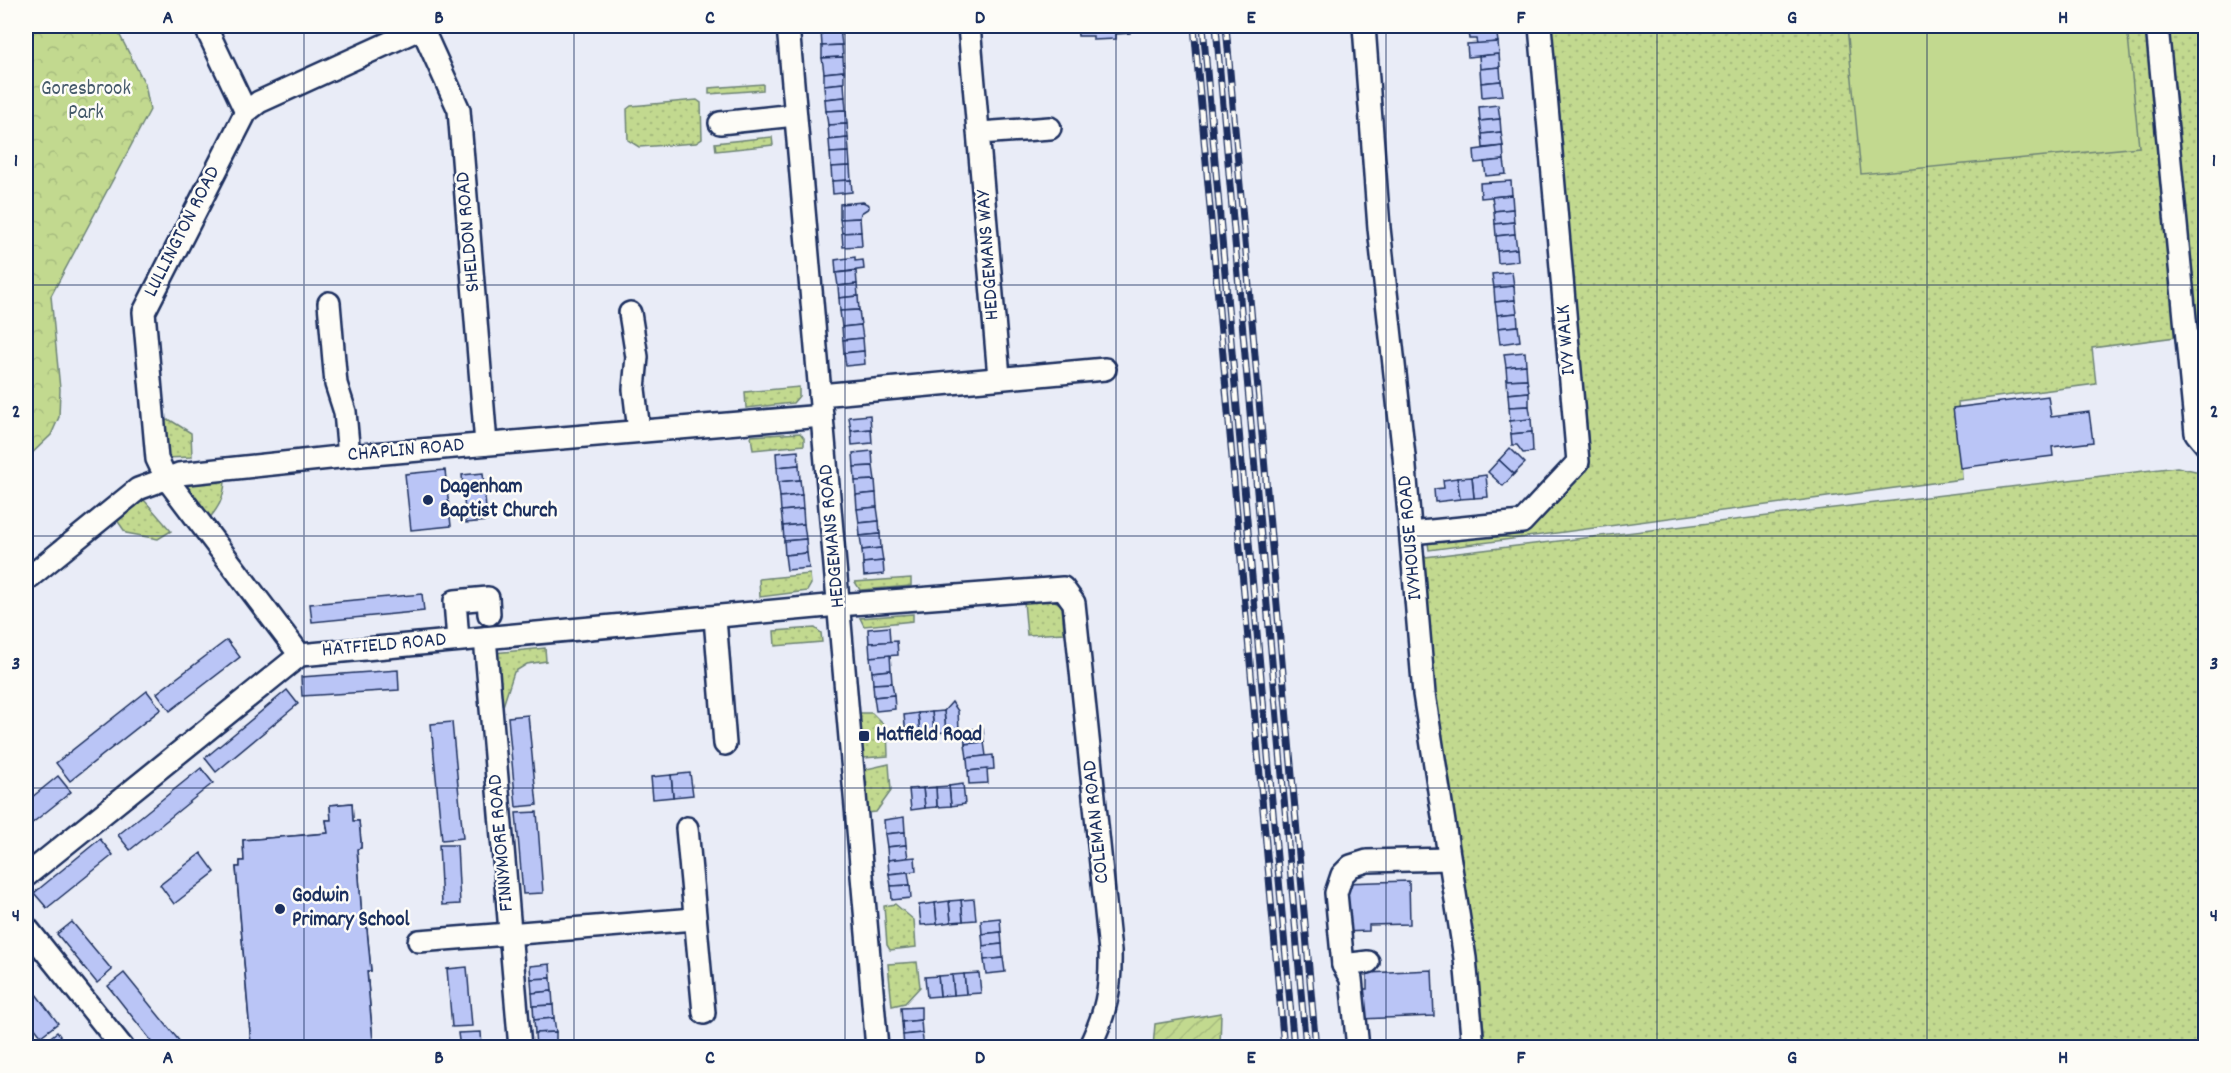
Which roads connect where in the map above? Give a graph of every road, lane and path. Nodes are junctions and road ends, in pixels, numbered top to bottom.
1 (205, 26) edge
2 (788, 26) edge
3 (969, 26) edge
4 (1364, 26) edge
5 (1540, 26) edge
6 (2157, 26) edge
7 (424, 27) edge
8 (246, 112) junction
9 (795, 115) junction
10 (720, 123) dead end
11 (1050, 128) dead end
12 (980, 133) junction
13 (329, 303) dead end
14 (630, 313) dead end
15 (1105, 369) dead end
16 (999, 377) junction
17 (821, 405) junction
18 (639, 431) junction
19 (486, 444) junction
20 (2205, 445) edge
21 (349, 456) junction
22 (166, 478) junction
23 (1411, 533) junction
24 (26, 580) edge
25 (1069, 593) joint
26 (838, 605) junction
27 (489, 614) dead end
28 (715, 618) junction
29 (484, 638) junction
30 (458, 640) junction
31 (300, 655) junction
32 (725, 744) dead end
33 (687, 828) dead end
34 (1449, 859) junction
35 (26, 876) edge
36 (695, 919) junction
37 (26, 927) edge
38 (509, 934) junction
39 (419, 941) dead end
40 (1368, 962) dead end
41 (1343, 965) junction
42 (704, 1013) dead end
43 (123, 1047) edge
44 (520, 1047) edge
45 (877, 1047) edge
46 (1089, 1047) edge
47 (1358, 1047) edge
48 (1473, 1047) edge

1 - 8 street
2 - 9 street, HEDGEMANS ROAD
3 - 12 street, HEDGEMANS WAY
4 - 23 street, IVYHOUSE ROAD
5 - 23 street, IVY WALK
6 - 20 street
7 - 8 street
7 - 19 street, SHELDON ROAD
8 - 22 street, LULLINGTON ROAD
9 - 10 street
9 - 17 street, HEDGEMANS ROAD
11 - 12 street
12 - 16 street, HEDGEMANS WAY
13 - 21 street
14 - 18 street
15 - 16 street
16 - 17 street
17 - 18 street, CHAPLIN ROAD
17 - 26 street, HEDGEMANS ROAD
18 - 19 street, CHAPLIN ROAD
19 - 21 street, CHAPLIN ROAD
21 - 22 street, CHAPLIN ROAD
22 - 24 street, CHAPLIN ROAD
22 - 31 street, LULLINGTON ROAD
23 - 34 street, IVYHOUSE ROAD
25 - 26 street, HATFIELD ROAD
25 - 46 street, COLEMAN ROAD
26 - 28 street, HATFIELD ROAD
26 - 45 street, HEDGEMANS ROAD
27 - 30 street
28 - 29 street, HATFIELD ROAD
28 - 32 street
29 - 30 street, HATFIELD ROAD
29 - 38 street, FINNYMORE ROAD
30 - 31 street, HATFIELD ROAD
31 - 35 street, HATFIELD ROAD
33 - 36 street
34 - 41 street
34 - 48 street, IVYHOUSE ROAD
36 - 38 street
36 - 42 street
37 - 43 street
38 - 39 street
38 - 44 street, FINNYMORE ROAD
40 - 41 street
41 - 47 street

